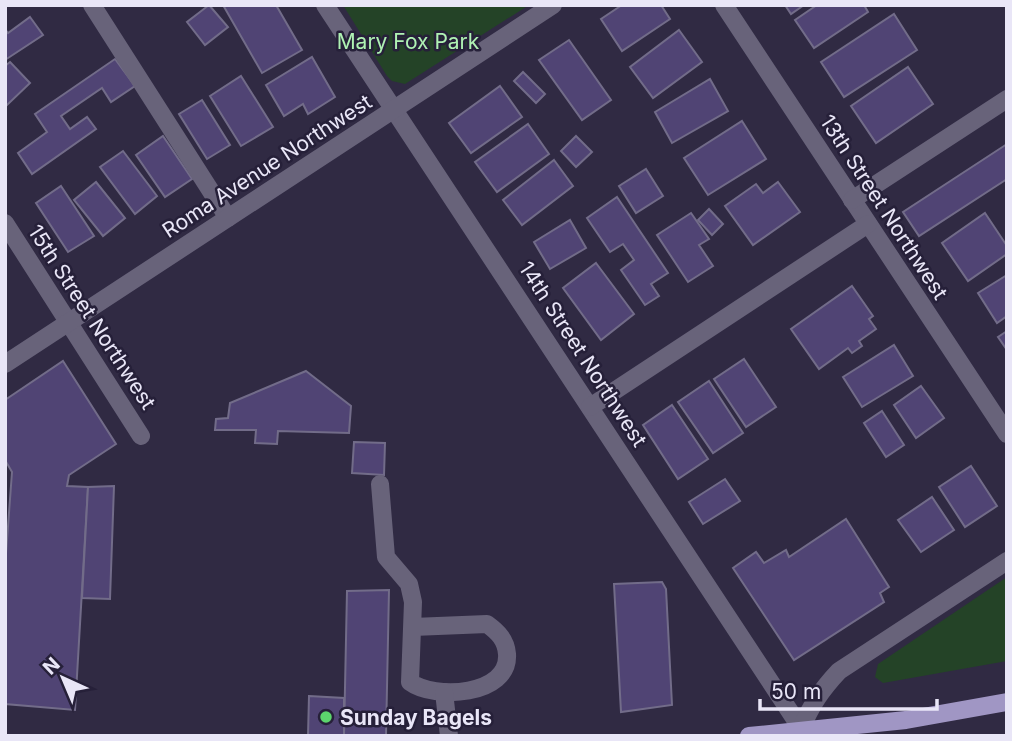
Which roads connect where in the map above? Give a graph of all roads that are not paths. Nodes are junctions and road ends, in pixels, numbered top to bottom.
1 (93, 5) edge
2 (326, 5) edge
3 (553, 5) edge
4 (724, 5) edge
5 (1007, 99) edge
6 (394, 110) junction
7 (852, 200) junction
8 (228, 218) junction
9 (5, 223) edge
10 (868, 223) junction
11 (69, 322) junction
12 (5, 364) edge
13 (590, 407) junction
14 (1007, 435) edge
15 (141, 436) dead end
16 (380, 484) dead end
17 (1007, 561) edge
18 (413, 627) junction
19 (444, 692) junction
20 (1007, 702) edge
21 (804, 732) edge
22 (449, 736) edge
23 (749, 736) edge

1 - 8 street
2 - 6 street, 14th Street Northwest
3 - 6 street, Roma Avenue Northwest
4 - 7 street, 13th Street Northwest
5 - 7 street
6 - 8 street, Roma Avenue Northwest
6 - 13 street, 14th Street Northwest
7 - 10 street, 13th Street Northwest
8 - 11 street, Roma Avenue Northwest
9 - 11 street, 15th Street Northwest
10 - 13 street
10 - 14 street, 13th Street Northwest
11 - 12 street, Roma Avenue Northwest
11 - 15 street, 15th Street Northwest
13 - 21 street, 14th Street Northwest
16 - 18 street
17 - 21 street
18 - 19 street
18 - 19 street
19 - 22 street
20 - 21 main road
21 - 23 main road

